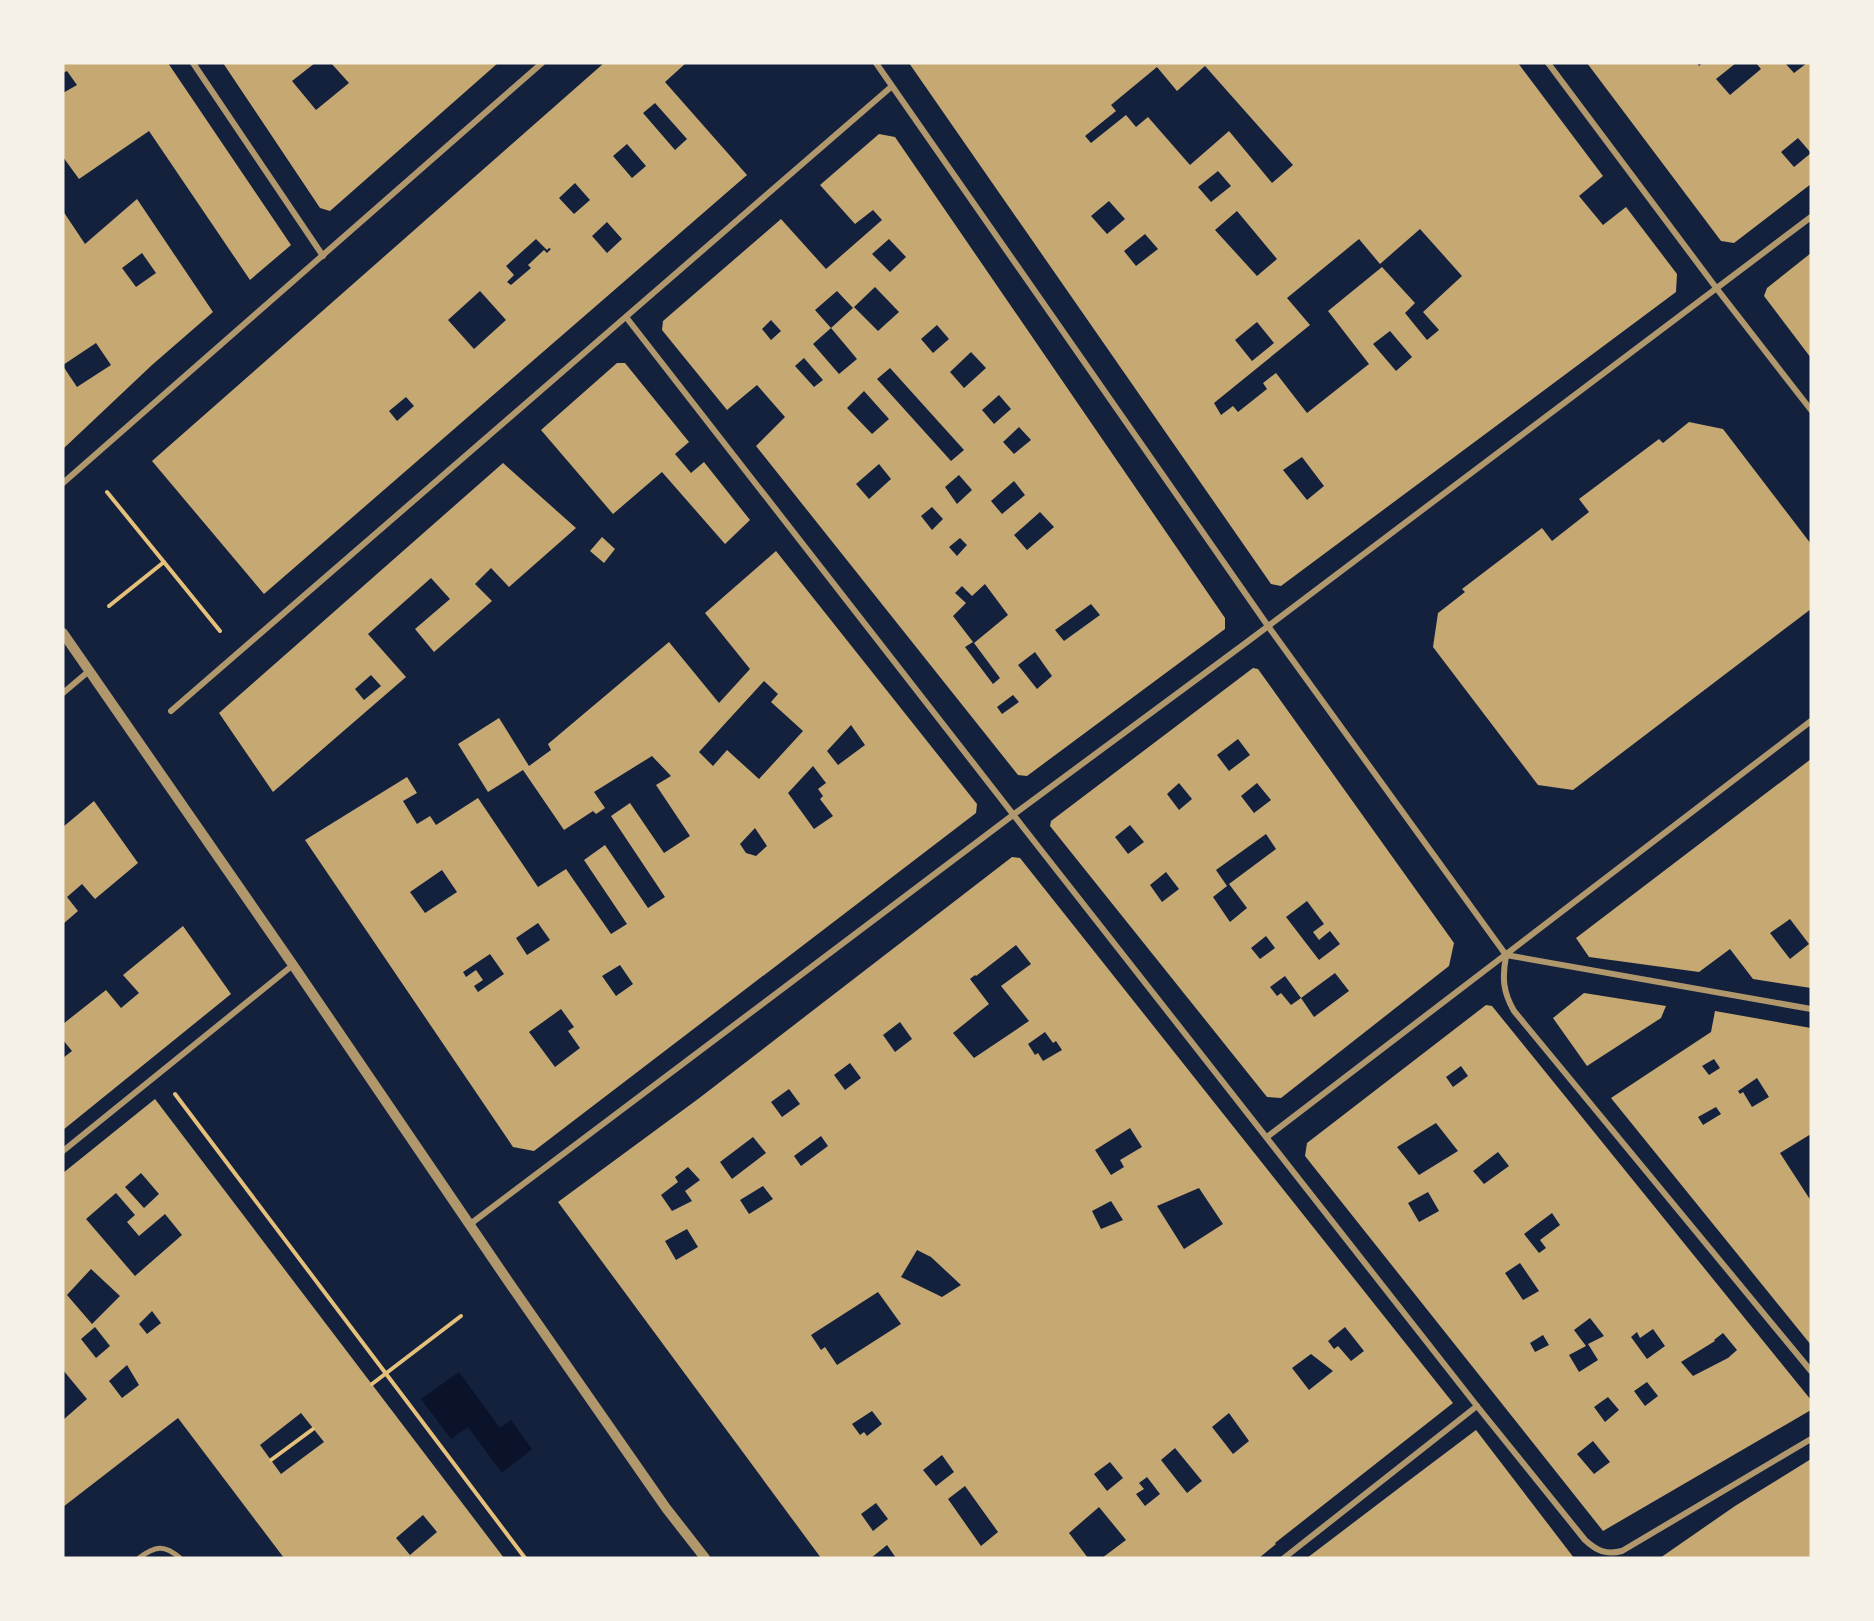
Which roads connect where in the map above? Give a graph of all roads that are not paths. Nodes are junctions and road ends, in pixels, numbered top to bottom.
1 (193, 63) edge
2 (542, 63) edge
3 (876, 63) edge
4 (1548, 63) edge
5 (891, 87) junction
6 (1811, 217) edge
7 (323, 256) junction
8 (1717, 289) junction
9 (626, 317) junction
10 (1811, 410) edge
11 (63, 483) edge
12 (1268, 626) junction
13 (63, 633) edge
14 (89, 671) junction
15 (63, 693) edge
16 (171, 711) dead end
17 (1811, 721) edge
18 (1013, 814) junction
19 (1506, 955) junction
20 (293, 965) junction
21 (1811, 1009) edge
22 (1267, 1137) junction
23 (63, 1151) edge
24 (469, 1225) junction
25 (1811, 1371) edge
26 (1477, 1406) junction
27 (1811, 1439) edge
28 (139, 1558) edge
29 (180, 1558) edge
30 (705, 1558) edge
31 (1284, 1558) edge

1 - 7 street
2 - 7 street
3 - 5 street
4 - 8 street
5 - 9 street
5 - 12 street
6 - 8 street
7 - 11 street
8 - 10 street
8 - 12 street
9 - 16 street
9 - 18 street
12 - 18 street
12 - 19 street
13 - 14 street
14 - 15 street
14 - 20 street
17 - 19 street
18 - 22 street
18 - 24 street
19 - 21 street
19 - 22 street
19 - 25 street
20 - 23 street
20 - 24 street
22 - 26 street
24 - 30 street
26 - 27 street
26 - 31 street
28 - 29 street

